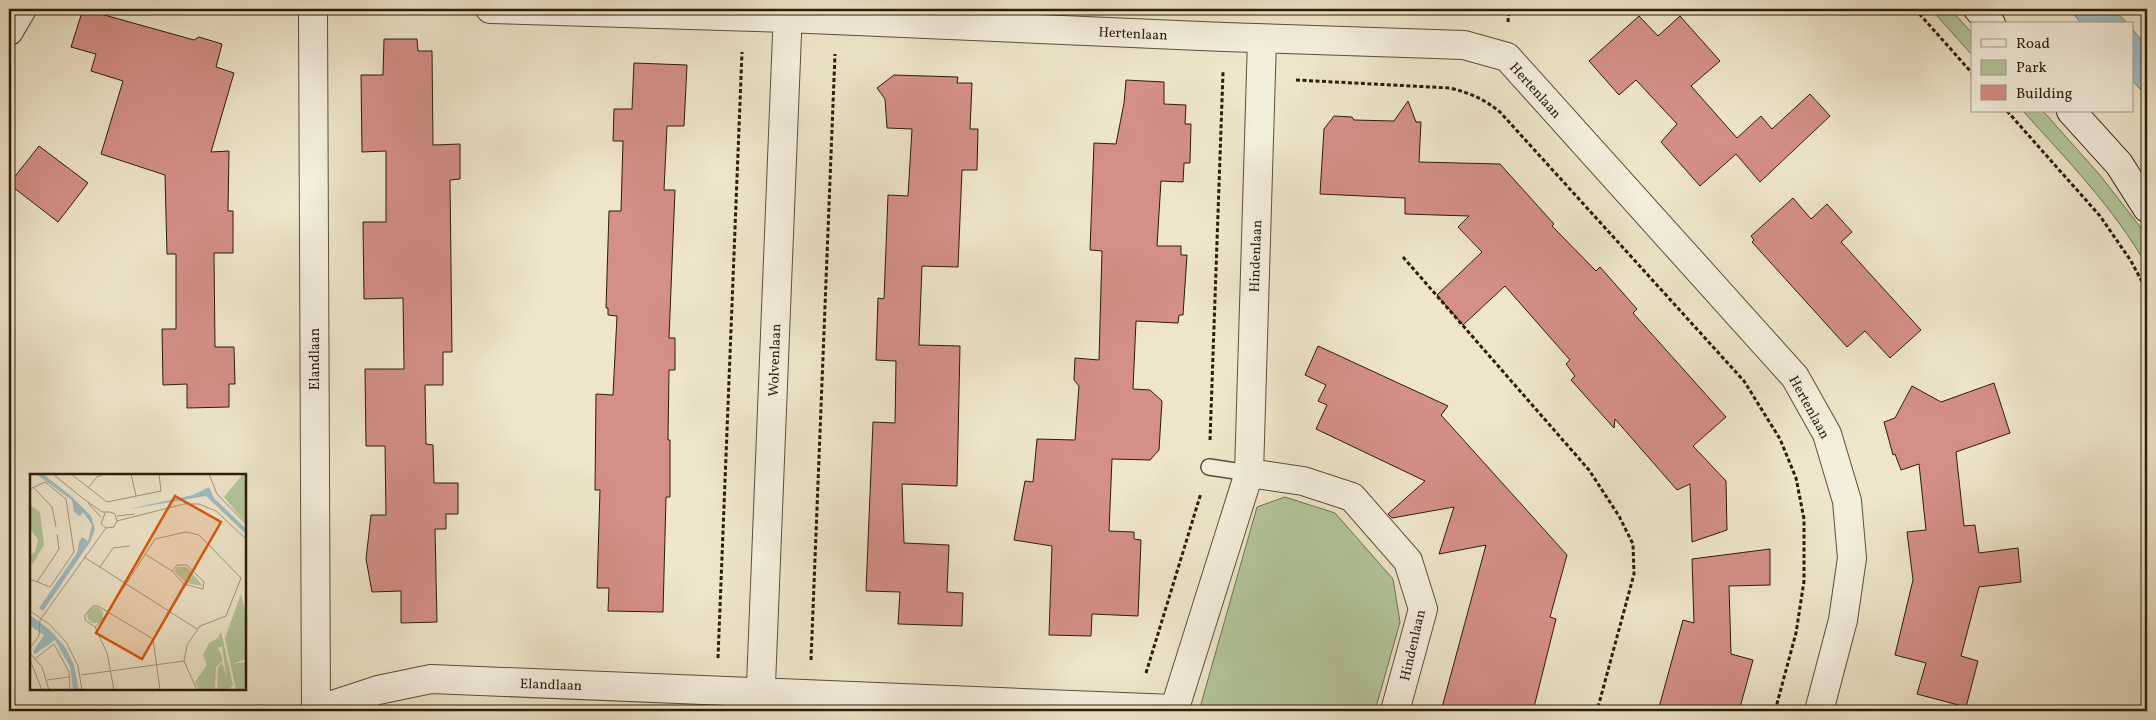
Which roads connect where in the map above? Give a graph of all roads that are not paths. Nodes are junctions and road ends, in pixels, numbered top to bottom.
1 (22, 9) edge
2 (313, 9) edge
3 (490, 9) edge
4 (1978, 9) edge
5 (788, 14) edge
6 (1990, 22) edge
7 (9, 31) edge
8 (1262, 39) junction
9 (2072, 112) edge
10 (2147, 208) edge
11 (1209, 467) road end
12 (1249, 473) junction
13 (761, 702) edge
14 (1174, 710) edge
15 (315, 711) edge
16 (1395, 711) edge
17 (1819, 711) edge

1 - 7 street
2 - 15 street, Elandlaan
3 - 5 street
4 - 6 street
5 - 8 street, Hertenlaan
5 - 13 street, Wolvenlaan
8 - 12 street, Hindenlaan
8 - 17 street, Hertenlaan
9 - 10 street
11 - 12 lane
12 - 14 street, Hindenlaan
12 - 16 street, Hindenlaan
13 - 14 street, Hindenlaan
13 - 15 street, Elandlaan

